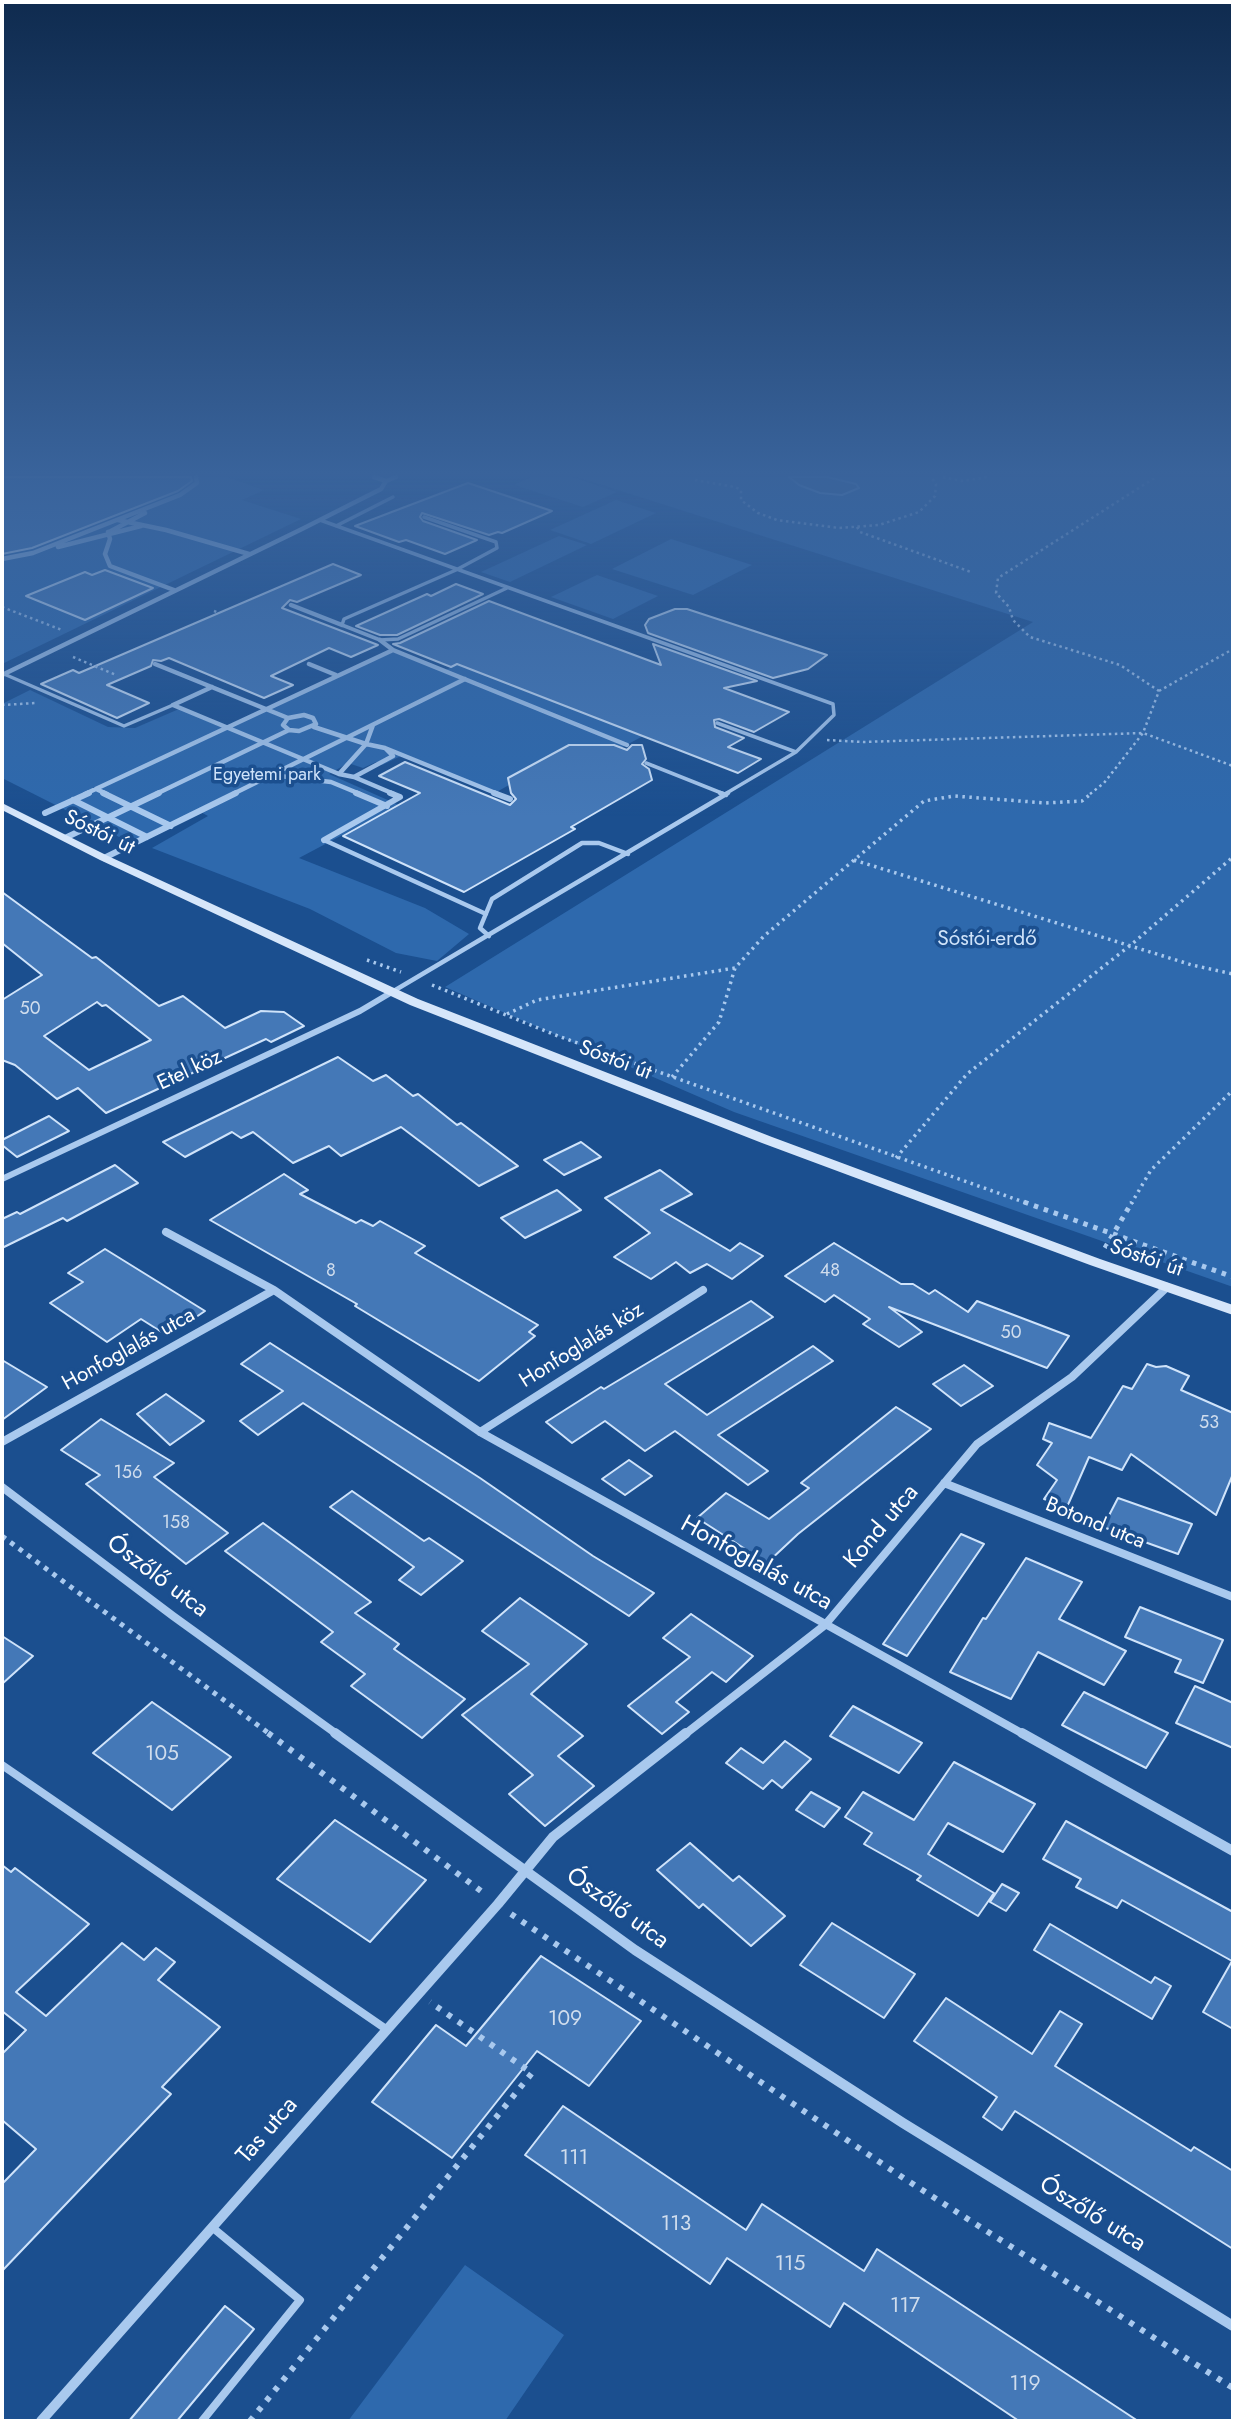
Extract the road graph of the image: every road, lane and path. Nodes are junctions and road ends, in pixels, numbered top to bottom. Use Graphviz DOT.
graph roads {
  1 [pos="174,590"];
  2 [pos="410,590"];
  3 [pos="503,590"];
  4 [pos="513,590"];
  5 [pos="996,590"];
  6 [pos="291,605"];
  7 [pos="2,607"];
  8 [pos="214,611"];
  9 [pos="219,613"];
  10 [pos="342,625"];
  11 [pos="69,632"];
  12 [pos="380,640"];
  13 [pos="1233,649"];
  14 [pos="393,650"];
  15 [pos="73,657"];
  16 [pos="155,664"];
  17 [pos="309,664"];
  18 [pos="3,674"];
  19 [pos="116,675"];
  20 [pos="336,675"];
  21 [pos="464,679"];
  22 [pos="212,687"];
  23 [pos="1159,691"];
  24 [pos="173,705"];
  25 [pos="265,709"];
  26 [pos="288,718"];
  27 [pos="717,723"];
  28 [pos="373,725"];
  29 [pos="225,727"];
  30 [pos="314,727"];
  31 [pos="289,730"];
  32 [pos="1143,733"];
  33 [pos="345,739"];
  34 [pos="809,740"];
  35 [pos="260,743"];
  36 [pos="366,744"];
  37 [pos="627,745"];
  38 [pos="385,748"];
  39 [pos="796,752"];
  40 [pos="301,760"];
  41 [pos="646,764"];
  42 [pos="1233,766"];
  43 [pos="271,775"];
  44 [pos="343,775"];
  45 [pos="354,777"];
  46 [pos="332,783"];
  47 [pos="96,789"];
  48 [pos="726,795"];
  49 [pos="510,799"];
  50 [pos="73,800"];
  51 [pos="2,806"];
  52 [pos="131,806"];
  53 [pos="387,806"];
  54 [pos="45,813"];
  55 [pos="107,817"];
  56 [pos="171,826"];
  57 [pos="65,838"];
  58 [pos="148,838"];
  59 [pos="324,841"];
  60 [pos="628,854"];
  61 [pos="1233,857"];
  62 [pos="104,858"];
  63 [pos="854,860"];
  64 [pos="486,914"];
  65 [pos="489,936"];
  66 [pos="1132,944"];
  67 [pos="366,959"];
  68 [pos="735,968"];
  69 [pos="1233,974"];
  70 [pos="417,978"];
  71 [pos="392,992"];
  72 [pos="506,1014"];
  73 [pos="672,1077"];
  74 [pos="1233,1090"];
  75 [pos="896,1158"];
  76 [pos="2,1178"];
  77 [pos="166,1232"];
  78 [pos="1113,1236"];
  79 [pos="1095,1262"];
  80 [pos="1233,1277"];
  81 [pos="1167,1287"];
  82 [pos="274,1290"];
  83 [pos="703,1290"];
  84 [pos="1233,1310"];
  85 [pos="480,1432"];
  86 [pos="2,1441"];
  87 [pos="944,1483"];
  88 [pos="2,1487"];
  89 [pos="2,1536"];
  90 [pos="1233,1597"];
  91 [pos="825,1625"];
  92 [pos="2,1765"];
  93 [pos="1233,1851"];
  94 [pos="527,1870"];
  95 [pos="498,1904"];
  96 [pos="418,1993"];
  97 [pos="386,2029"];
  98 [pos="212,2227"];
  99 [pos="1233,2326"];
  100 [pos="1233,2388"];
  101 [pos="41,2421"];
  102 [pos="202,2421"];
  103 [pos="250,2421"];
  1 -- 18 [label="street"];
  2 -- 10 [label="lane"];
  3 -- 12 [label="lane"];
  4 -- 34 [label="lane"];
  5 -- 23 [label="path"];
  6 -- 10 [label="street"];
  7 -- 11 [label="path"];
  8 -- 9 [label="path"];
  10 -- 12 [label="lane"];
  12 -- 14 [label="street"];
  13 -- 23 [label="path"];
  14 -- 20 [label="street"];
  14 -- 21 [label="street"];
  15 -- 19 [label="path"];
  16 -- 22 [label="street"];
  17 -- 20 [label="street"];
  18 -- 24 [label="lane"];
  20 -- 25 [label="street"];
  21 -- 28 [label="street"];
  21 -- 37 [label="street"];
  22 -- 24 [label="street"];
  22 -- 25 [label="street"];
  23 -- 32 [label="path"];
  24 -- 29 [label="street"];
  25 -- 26 [label="street"];
  25 -- 29 [label="street"];
  26 -- 30 [label="street"];
  26 -- 31 [label="street"];
  27 -- 39 [label="lane"];
  28 -- 33 [label="street"];
  28 -- 36 [label="street"];
  29 -- 35 [label="street"];
  29 -- 47 [label="street"];
  30 -- 31 [label="street"];
  30 -- 33 [label="street"];
  31 -- 35 [label="street"];
  32 -- 34 [label="path"];
  32 -- 42 [label="path"];
  32 -- 63 [label="path"];
  33 -- 36 [label="street"];
  33 -- 40 [label="street"];
  34 -- 39 [label="lane"];
  35 -- 40 [label="street"];
  35 -- 52 [label="street"];
  36 -- 38 [label="street"];
  36 -- 44 [label="street"];
  38 -- 45 [label="street"];
  38 -- 49 [label="street"];
  39 -- 48 [label="lane"];
  40 -- 43 [label="street"];
  40 -- 44 [label="street"];
  41 -- 48 [label="lane"];
  43 -- 46 [label="street"];
  43 -- 56 [label="street"];
  44 -- 45 [label="street"];
  44 -- 46 [label="street"];
  45 -- 53 [label="street"];
  46 -- 53 [label="street"];
  47 -- 50 [label="street"];
  47 -- 52 [label="street"];
  48 -- 60 [label="lane"];
  50 -- 54 [label="street"];
  50 -- 55 [label="street"];
  51 -- 57 [label="main road, Sóstói út"];
  52 -- 55 [label="street"];
  52 -- 56 [label="street"];
  53 -- 59 [label="street"];
  55 -- 57 [label="street"];
  55 -- 58 [label="street"];
  56 -- 58 [label="street"];
  57 -- 62 [label="main road, Sóstói út"];
  58 -- 62 [label="street"];
  59 -- 64 [label="lane"];
  60 -- 64 [label="lane"];
  60 -- 65 [label="lane"];
  61 -- 66 [label="path"];
  62 -- 71 [label="main road, Sóstói út"];
  63 -- 66 [label="path"];
  63 -- 68 [label="path"];
  64 -- 65 [label="lane"];
  65 -- 70 [label="lane"];
  66 -- 69 [label="path"];
  66 -- 75 [label="path"];
  67 -- 70 [label="path"];
  68 -- 72 [label="path"];
  68 -- 73 [label="path"];
  70 -- 71 [label="lane"];
  70 -- 72 [label="path"];
  71 -- 76 [label="street, Etel köz"];
  71 -- 79 [label="main road, Sóstói út"];
  72 -- 73 [label="path"];
  73 -- 75 [label="path"];
  74 -- 78 [label="path"];
  75 -- 78 [label="path"];
  77 -- 82 [label="street, Honfoglalás utca"];
  78 -- 79 [label="path"];
  78 -- 80 [label="path"];
  79 -- 81 [label="main road, Sóstói út"];
  81 -- 84 [label="main road, Sóstói út"];
  81 -- 87 [label="street, Kond utca"];
  82 -- 85 [label="street, Honfoglalás utca"];
  82 -- 86 [label="street, Honfoglalás utca"];
  83 -- 85 [label="street, Honfoglalás köz"];
  85 -- 91 [label="street, Honfoglalás utca"];
  87 -- 90 [label="street, Botond utca"];
  87 -- 91 [label="street, Kond utca"];
  88 -- 94 [label="street, Ószőlő utca"];
  89 -- 95 [label="path"];
  91 -- 93 [label="street, Honfoglalás utca"];
  91 -- 94 [label="street, Kond utca"];
  92 -- 97 [label="lane"];
  94 -- 95 [label="street, Tas utca"];
  94 -- 99 [label="street, Ószőlő utca"];
  95 -- 96 [label="street, Tas utca"];
  95 -- 100 [label="path"];
  96 -- 97 [label="street, Tas utca"];
  96 -- 103 [label="path"];
  97 -- 98 [label="street, Tas utca"];
  98 -- 101 [label="street, Tas utca"];
  98 -- 102 [label="lane"];
}
